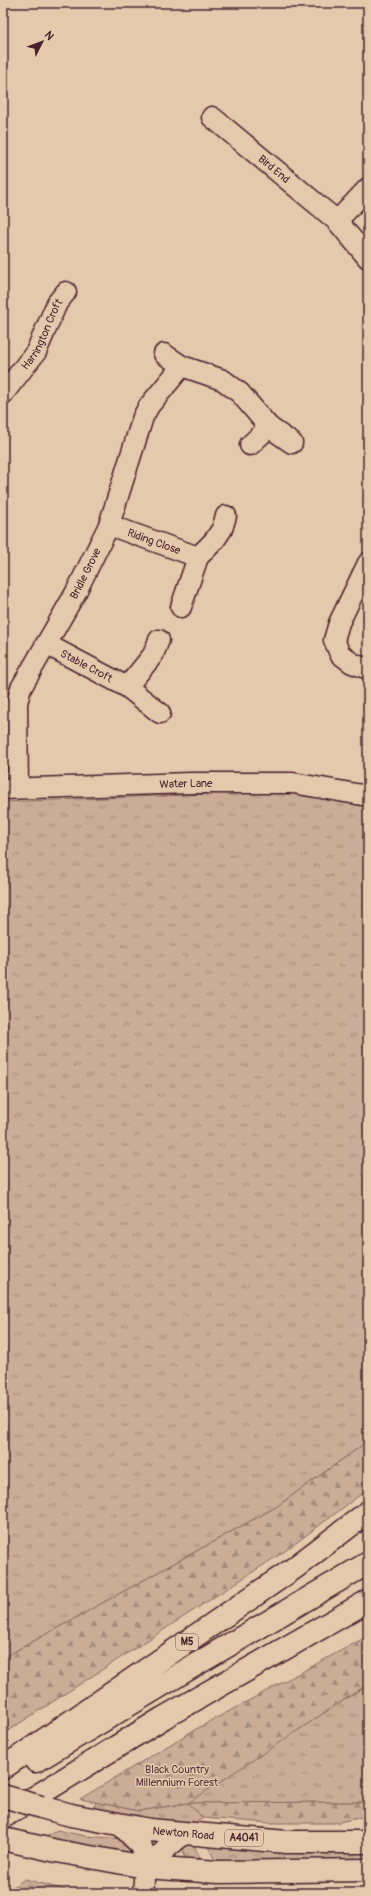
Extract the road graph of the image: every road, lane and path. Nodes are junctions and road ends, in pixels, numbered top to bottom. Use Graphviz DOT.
graph roads {
  1 [pos="212,117"];
  2 [pos="368,188"];
  3 [pos="337,221"];
  4 [pos="368,258"];
  5 [pos="66,292"];
  6 [pos="164,354"];
  7 [pos="182,366"];
  8 [pos="3,394"];
  9 [pos="269,427"];
  10 [pos="292,443"];
  11 [pos="250,445"];
  12 [pos="226,516"];
  13 [pos="109,525"];
  14 [pos="198,557"];
  15 [pos="368,563"];
  16 [pos="181,608"];
  17 [pos="159,640"];
  18 [pos="46,644"];
  19 [pos="368,669"];
  20 [pos="127,687"];
  21 [pos="160,713"];
  22 [pos="10,789"];
  23 [pos="368,796"];
  24 [pos="368,1512"];
  25 [pos="368,1563"];
  26 [pos="368,1601"];
  27 [pos="3,1768"];
  28 [pos="3,1782"];
  29 [pos="3,1796"];
  30 [pos="3,1817"];
  31 [pos="120,1825"];
  32 [pos="185,1833"];
  33 [pos="8,1840"];
  34 [pos="368,1842"];
  35 [pos="145,1867"];
  36 [pos="368,1870"];
  37 [pos="143,1893"];
  1 -- 3 [label="street, Bird End"];
  2 -- 3 [label="street"];
  3 -- 4 [label="street, Bird End"];
  5 -- 8 [label="street, Harrington Croft"];
  6 -- 7 [label="street"];
  7 -- 9 [label="street"];
  7 -- 13 [label="street, Bridle Grove"];
  9 -- 10 [label="street"];
  9 -- 11 [label="street"];
  12 -- 14 [label="street"];
  13 -- 14 [label="street, Riding Close"];
  13 -- 18 [label="street, Bridle Grove"];
  14 -- 16 [label="street"];
  15 -- 19 [label="street"];
  17 -- 20 [label="street"];
  18 -- 20 [label="street, Stable Croft"];
  18 -- 22 [label="street, Bridle Grove"];
  20 -- 21 [label="street, Stable Croft"];
  22 -- 23 [label="street, Water Lane"];
  24 -- 27 [label="highway, M5"];
  25 -- 28 [label="highway, M5"];
  26 -- 30 [label="highway"];
  29 -- 31 [label="highway, Newton Road / A4041, bridge"];
  31 -- 32 [label="highway, Newton Road / A4041"];
  31 -- 35 [label="street"];
  32 -- 34 [label="highway, Newton Road / A4041"];
  32 -- 35 [label="street"];
  33 -- 35 [label="highway"];
  35 -- 36 [label="highway"];
  35 -- 37 [label="street"];
}
